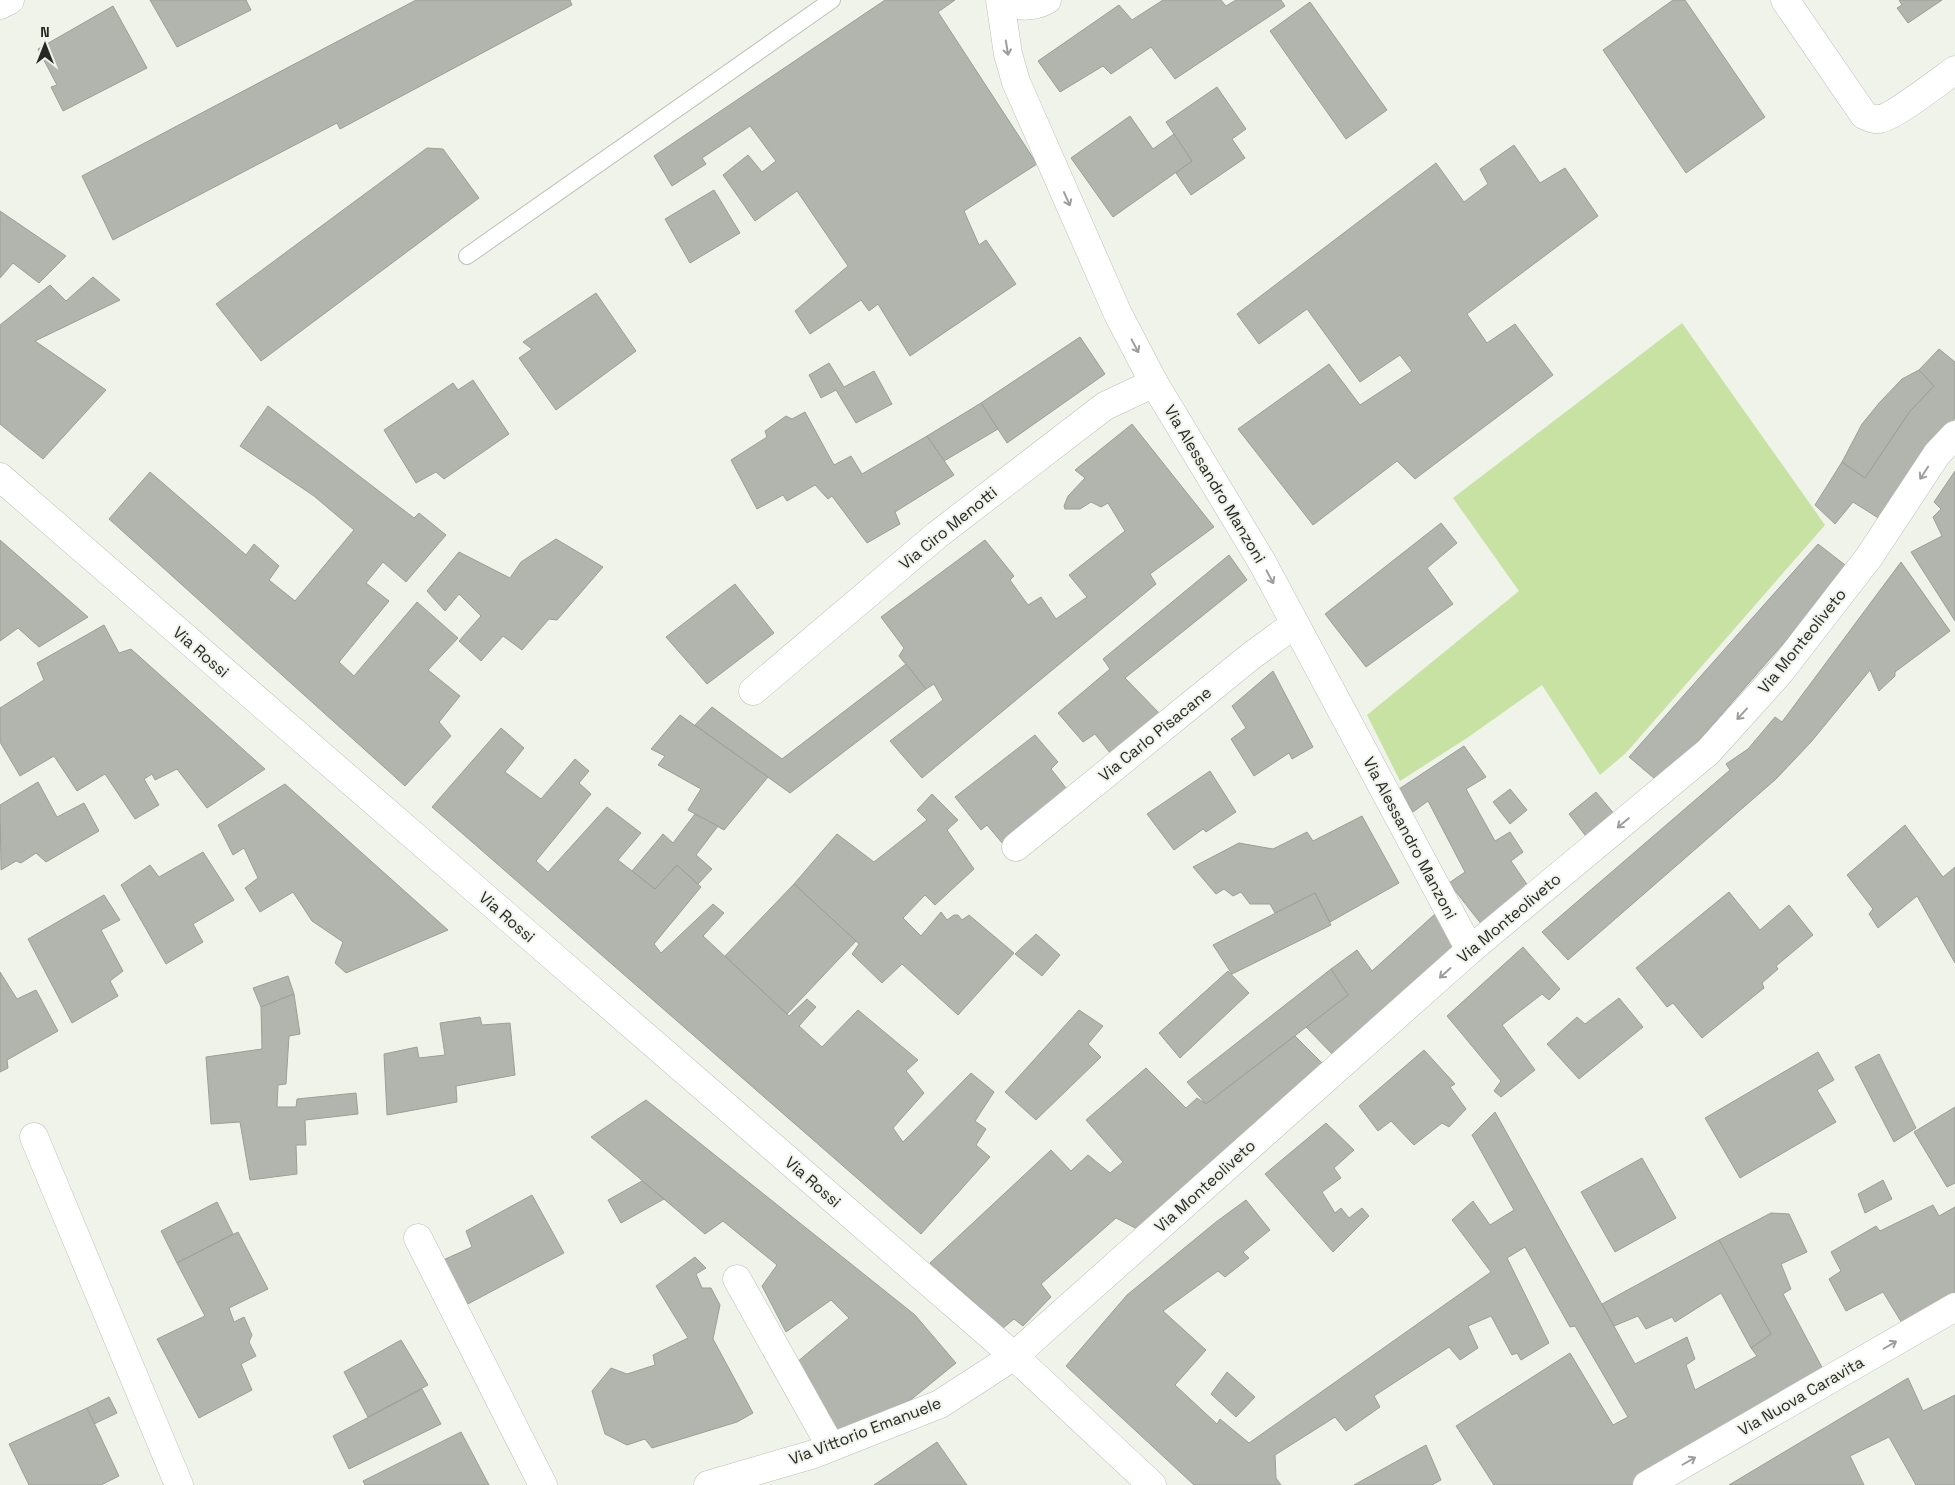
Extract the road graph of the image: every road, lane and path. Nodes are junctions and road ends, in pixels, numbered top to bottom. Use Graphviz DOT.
graph roads {
  1 [pos="10,0"];
  2 [pos="832,0"];
  3 [pos="1000,0"];
  4 [pos="1006,0"];
  5 [pos="1047,0"];
  6 [pos="1785,0"];
  7 [pos="0,5"];
  8 [pos="1955,70"];
  9 [pos="467,256"];
  10 [pos="1154,383"];
  11 [pos="1955,436"];
  12 [pos="0,477"];
  13 [pos="1295,624"];
  14 [pos="753,691"];
  15 [pos="1016,847"];
  16 [pos="1470,950"];
  17 [pos="34,1138"];
  18 [pos="418,1238"];
  19 [pos="737,1279"];
  20 [pos="1955,1307"];
  21 [pos="1014,1356"];
  22 [pos="831,1447"];
  23 [pos="179,1485"];
  24 [pos="543,1485"];
  25 [pos="708,1485"];
  26 [pos="1152,1485"];
  27 [pos="1647,1485"];
  1 -- 7 [label="street"];
  2 -- 9 [label="lane"];
  3 -- 10 [label="street, Via Alessandro Manzoni, one-way"];
  4 -- 5 [label="street"];
  6 -- 8 [label="street"];
  10 -- 13 [label="street, Via Alessandro Manzoni, one-way"];
  10 -- 14 [label="street, Via Ciro Menotti"];
  11 -- 16 [label="street, Via Monteoliveto, one-way"];
  12 -- 21 [label="street, Via Rossi"];
  13 -- 15 [label="street, Via Carlo Pisacane"];
  13 -- 16 [label="street, Via Alessandro Manzoni"];
  16 -- 21 [label="street, Via Monteoliveto, one-way"];
  17 -- 23 [label="street"];
  18 -- 24 [label="street"];
  19 -- 22 [label="street"];
  27 -- 20 [label="street, Via Nuova Caravita, one-way"];
  21 -- 22 [label="street, Via Vittorio Emanuele"];
  21 -- 26 [label="street, Via Rossi"];
  22 -- 25 [label="street, Via Vittorio Emanuele"];
}
